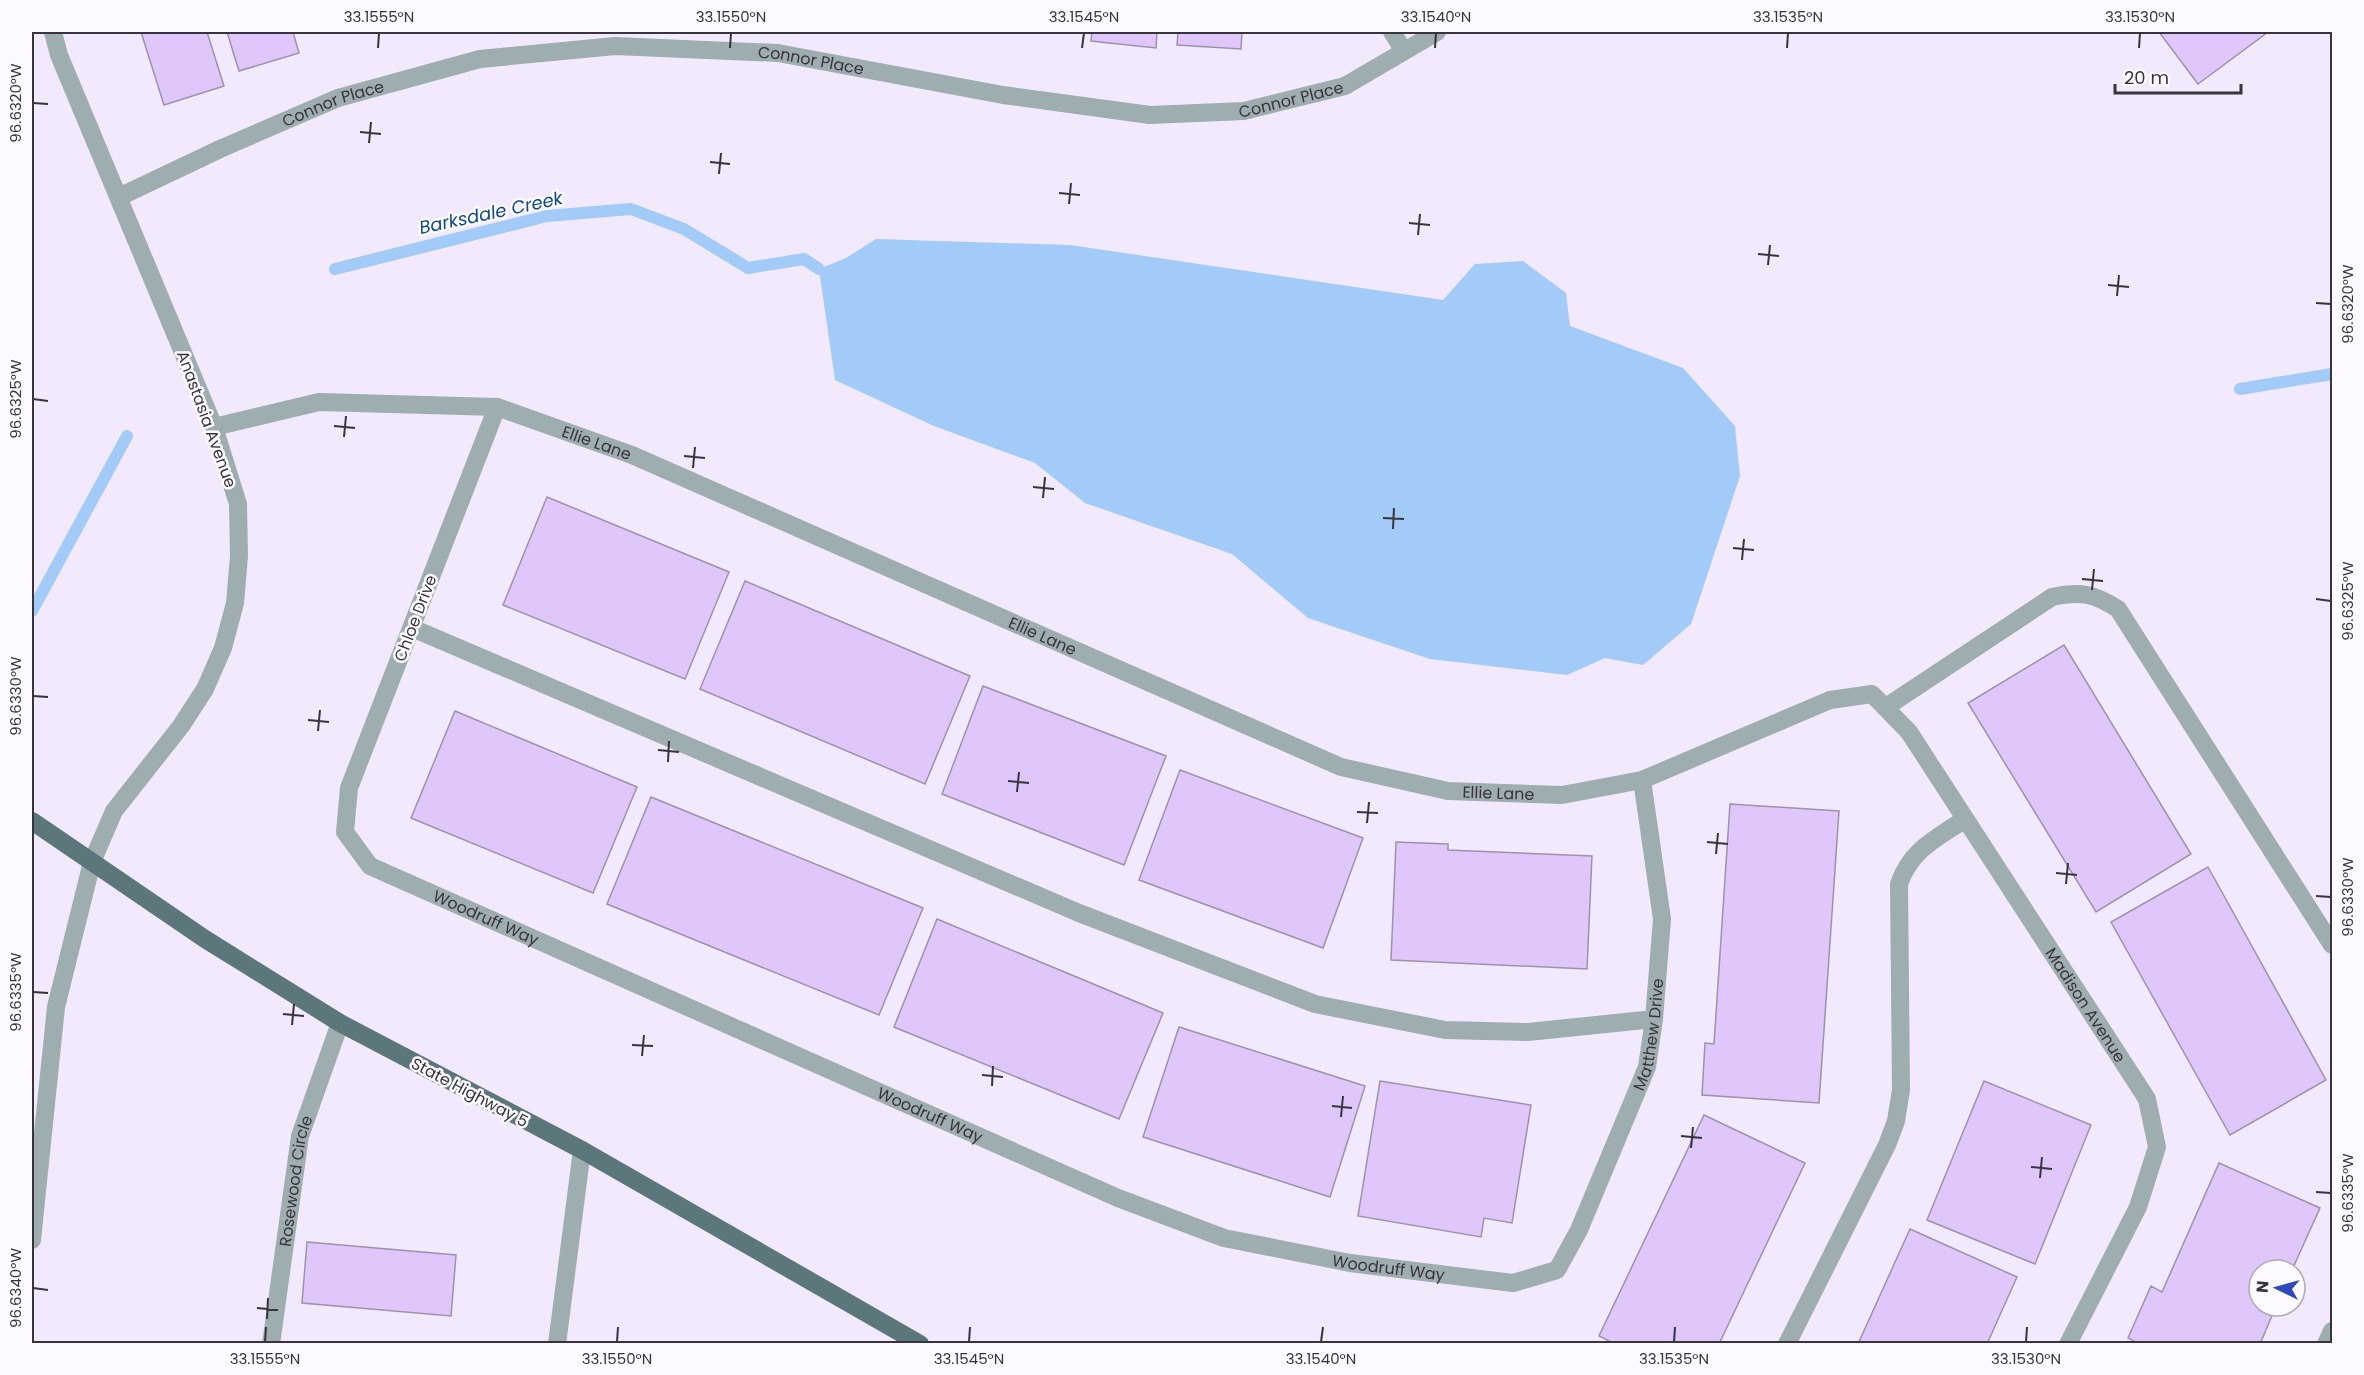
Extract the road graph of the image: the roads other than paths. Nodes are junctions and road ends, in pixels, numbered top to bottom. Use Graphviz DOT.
graph roads {
  1 [pos="53,32"];
  2 [pos="1392,32"];
  3 [pos="1437,32"];
  4 [pos="1404,51"];
  5 [pos="119,197"];
  6 [pos="497,407"];
  7 [pos="214,427"];
  8 [pos="412,628"];
  9 [pos="1872,694"];
  10 [pos="1886,707"];
  11 [pos="1642,780"];
  12 [pos="1965,819"];
  13 [pos="32,821"];
  14 [pos="345,832"];
  15 [pos="92,862"];
  16 [pos="2332,945"];
  17 [pos="1654,1019"];
  18 [pos="340,1023"];
  19 [pos="582,1150"];
  20 [pos="32,1240"];
  21 [pos="1557,1270"];
  22 [pos="2332,1331"];
  23 [pos="271,1344"];
  24 [pos="557,1344"];
  25 [pos="920,1344"];
  26 [pos="1787,1344"];
  27 [pos="2068,1344"];
  28 [pos="2326,1344"];
  1 -- 5 [label="street, Anastasia Avenue"];
  2 -- 4 [label="street"];
  3 -- 4 [label="street, Connor Place"];
  4 -- 5 [label="street, Connor Place"];
  5 -- 7 [label="street, Anastasia Avenue"];
  6 -- 7 [label="street, Ellie Lane"];
  6 -- 8 [label="street, Chloe Drive"];
  6 -- 11 [label="street, Ellie Lane"];
  7 -- 15 [label="street, Anastasia Avenue"];
  8 -- 14 [label="street, Chloe Drive"];
  8 -- 17 [label="street"];
  9 -- 10 [label="street, Madison Avenue"];
  9 -- 11 [label="street, Ellie Lane"];
  10 -- 12 [label="street, Madison Avenue"];
  10 -- 16 [label="street"];
  11 -- 17 [label="street, Matthew Drive"];
  12 -- 26 [label="street"];
  12 -- 27 [label="street, Madison Avenue"];
  13 -- 15 [label="main road, State Highway 5"];
  14 -- 21 [label="street, Woodruff Way"];
  15 -- 18 [label="main road, State Highway 5"];
  15 -- 20 [label="street"];
  17 -- 21 [label="street, Matthew Drive"];
  18 -- 19 [label="main road, State Highway 5"];
  18 -- 23 [label="street, Rosewood Circle"];
  19 -- 24 [label="street"];
  19 -- 25 [label="main road, State Highway 5"];
  22 -- 28 [label="street"];
}
